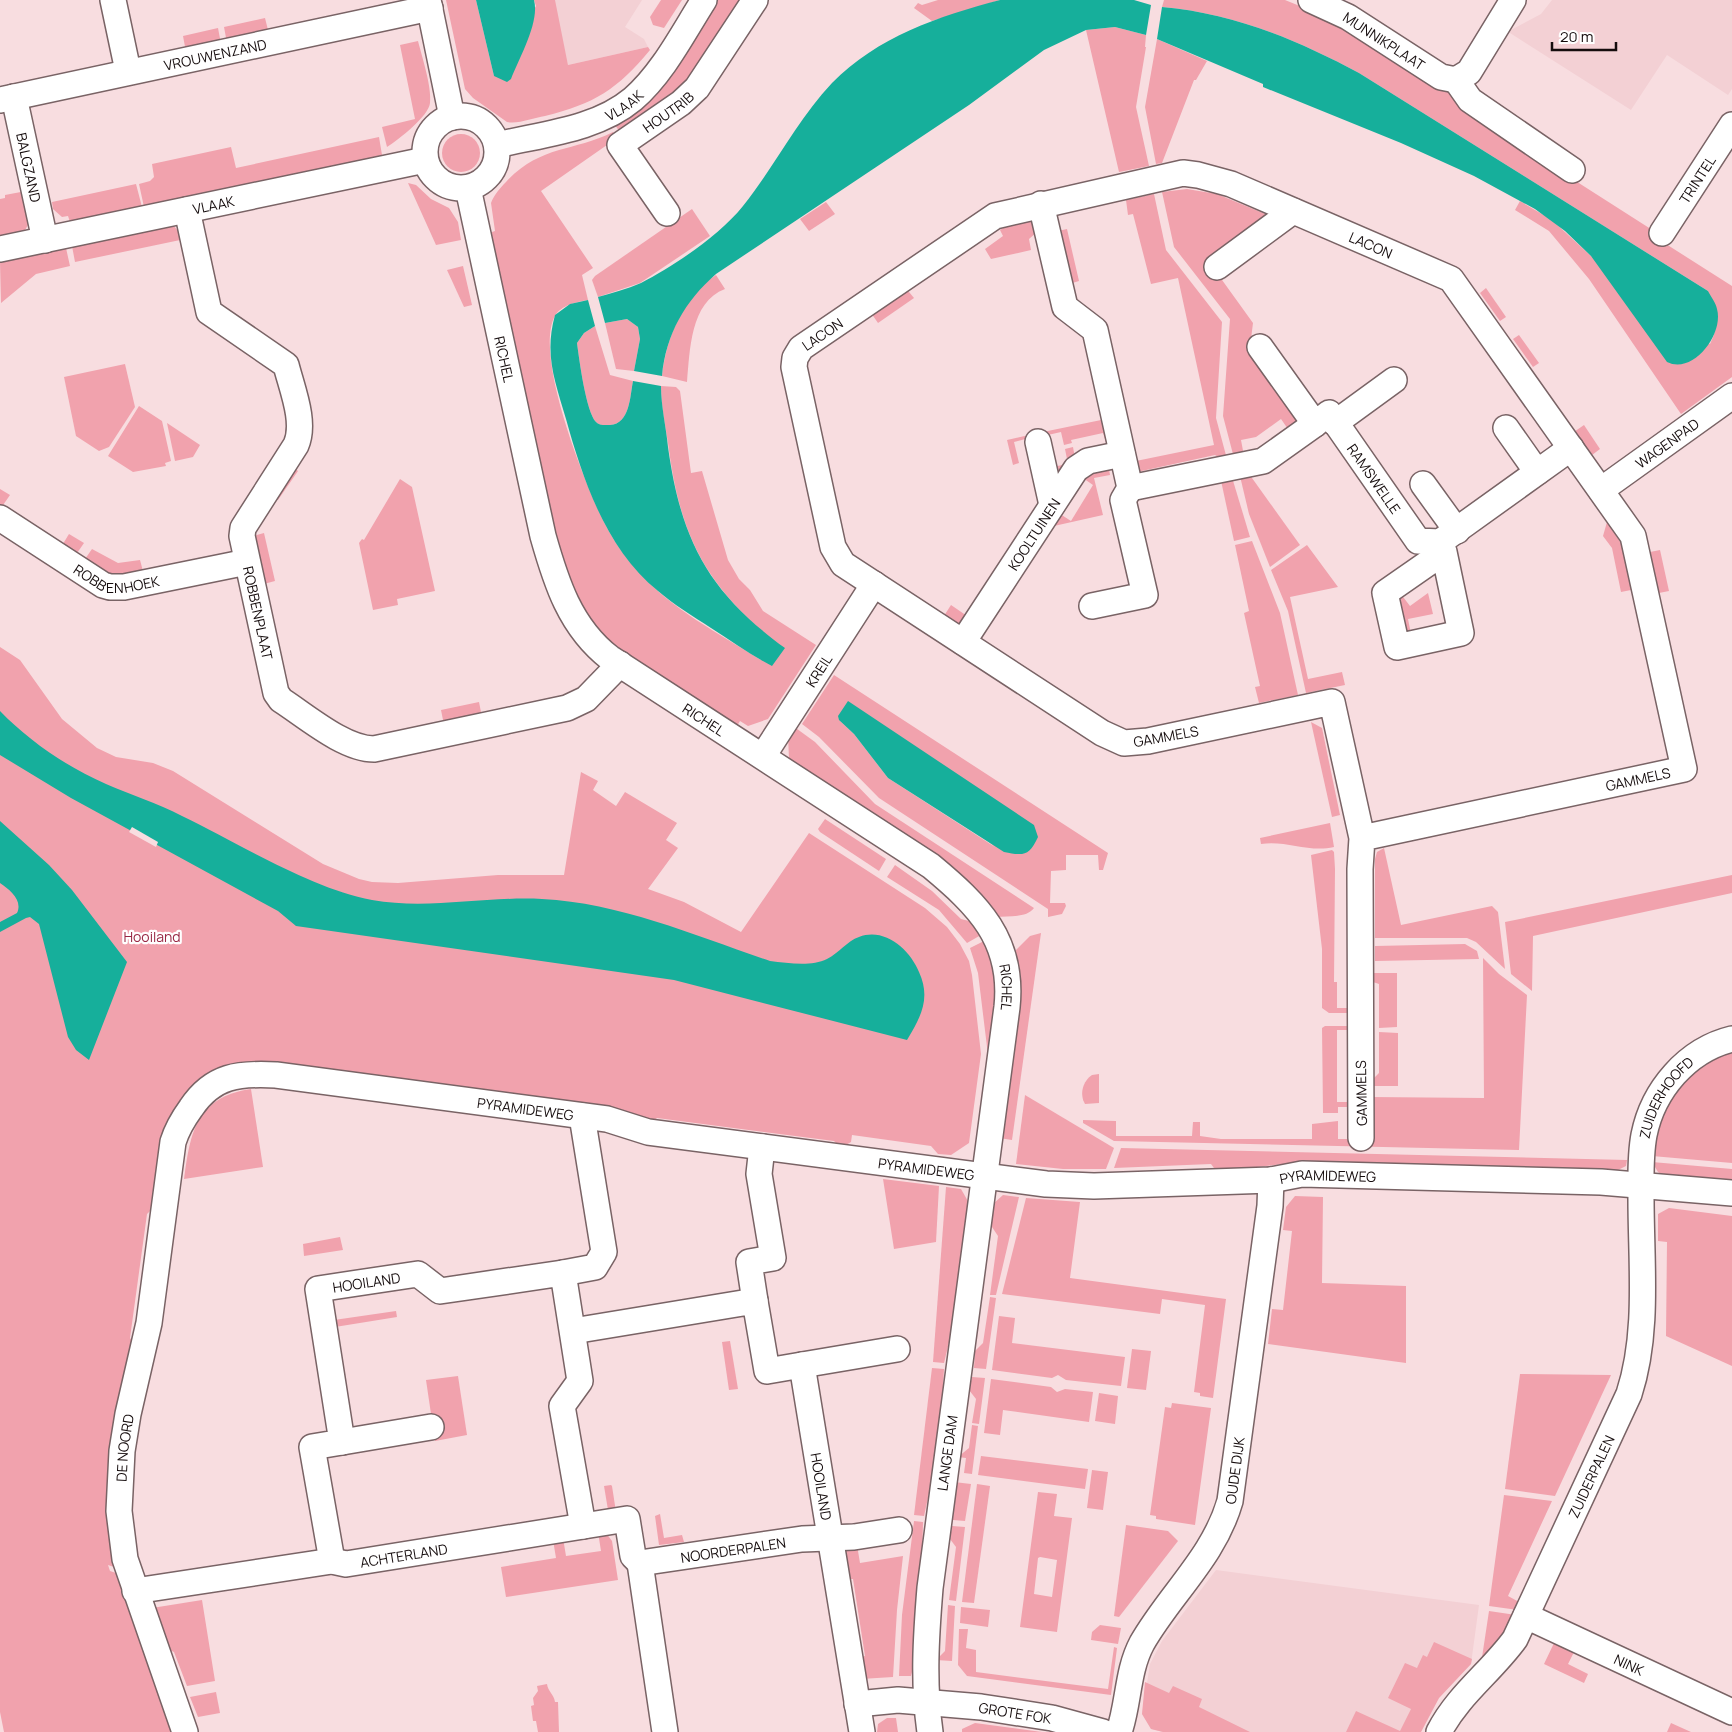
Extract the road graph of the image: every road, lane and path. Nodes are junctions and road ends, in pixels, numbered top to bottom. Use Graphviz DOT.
graph roads {
  1 [pos="113,0"];
  2 [pos="704,0"];
  3 [pos="754,0"];
  4 [pos="1311,0"];
  5 [pos="1513,0"];
  6 [pos="429,4"];
  7 [pos="128,71"];
  8 [pos="1456,80"];
  9 [pos="7,98"];
  10 [pos="452,117"];
  11 [pos="1732,126"];
  12 [pos="496,145"];
  13 [pos="425,160"];
  14 [pos="1572,170"];
  15 [pos="468,188"];
  16 [pos="1041,204"];
  17 [pos="187,210"];
  18 [pos="1293,211"];
  19 [pos="667,214"];
  20 [pos="1662,233"];
  21 [pos="45,240"];
  22 [pos="0,249"];
  23 [pos="1217,267"];
  24 [pos="1260,347"];
  25 [pos="1394,380"];
  26 [pos="1732,396"];
  27 [pos="1325,423"];
  28 [pos="1506,428"];
  29 [pos="1038,442"];
  30 [pos="1571,448"];
  31 [pos="1122,454"];
  32 [pos="1537,472"];
  33 [pos="1423,484"];
  34 [pos="1130,488"];
  35 [pos="1601,490"];
  36 [pos="1052,505"];
  37 [pos="0,518"];
  38 [pos="1447,542"];
  39 [pos="247,562"];
  40 [pos="874,584"];
  41 [pos="1092,606"];
  42 [pos="964,642"];
  43 [pos="620,664"];
  44 [pos="762,756"];
  45 [pos="1362,838"];
  46 [pos="1732,1039"];
  47 [pos="582,1116"];
  48 [pos="1361,1138"];
  49 [pos="762,1147"];
  50 [pos="171,1158"];
  51 [pos="984,1176"];
  52 [pos="1271,1180"];
  53 [pos="1641,1185"];
  54 [pos="1732,1193"];
  55 [pos="563,1273"];
  56 [pos="755,1301"];
  57 [pos="573,1331"];
  58 [pos="897,1349"];
  59 [pos="802,1365"];
  60 [pos="431,1428"];
  61 [pos="342,1442"];
  62 [pos="583,1526"];
  63 [pos="899,1530"];
  64 [pos="830,1538"];
  65 [pos="332,1561"];
  66 [pos="640,1563"];
  67 [pos="135,1591"];
  68 [pos="1526,1616"];
  69 [pos="926,1702"];
  70 [pos="857,1704"];
  71 [pos="1732,1712"];
  72 [pos="186,1732"];
  73 [pos="665,1732"];
  74 [pos="862,1732"];
  75 [pos="930,1732"];
  76 [pos="1103,1732"];
  77 [pos="1120,1732"];
  78 [pos="1439,1732"];
  1 -- 7 [label="street"];
  2 -- 12 [label="street, VLAAK"];
  3 -- 19 [label="street, HOUTRIB"];
  4 -- 8 [label="street, MUNNIKPLAAT"];
  5 -- 8 [label="street"];
  6 -- 7 [label="street, VROUWENZAND"];
  6 -- 10 [label="street"];
  7 -- 9 [label="street, VROUWENZAND"];
  8 -- 14 [label="street"];
  9 -- 21 [label="street, BALGZAND"];
  10 -- 12 [label="street"];
  10 -- 13 [label="street"];
  11 -- 20 [label="street, TRINTEL"];
  12 -- 15 [label="street"];
  13 -- 15 [label="street"];
  13 -- 17 [label="street, VLAAK"];
  15 -- 43 [label="street, RICHEL"];
  16 -- 18 [label="street, LACON"];
  16 -- 31 [label="street"];
  16 -- 40 [label="street, LACON"];
  17 -- 21 [label="street, VLAAK"];
  17 -- 39 [label="street, ROBBENPLAAT"];
  18 -- 23 [label="street"];
  18 -- 30 [label="street, LACON"];
  21 -- 22 [label="street, VLAAK"];
  24 -- 27 [label="street, RAMSWELLE"];
  25 -- 27 [label="street"];
  26 -- 35 [label="street, WAGENPAD"];
  27 -- 34 [label="street"];
  27 -- 38 [label="street, RAMSWELLE"];
  28 -- 32 [label="street"];
  29 -- 36 [label="street"];
  30 -- 32 [label="street"];
  30 -- 35 [label="street, LACON"];
  31 -- 34 [label="street"];
  31 -- 36 [label="street, KOOLTUINEN"];
  32 -- 38 [label="street"];
  33 -- 38 [label="street"];
  34 -- 41 [label="street"];
  35 -- 45 [label="street, GAMMELS"];
  36 -- 42 [label="street, KOOLTUINEN"];
  37 -- 39 [label="street, ROBBENHOEK"];
  39 -- 43 [label="street, ROBBENPLAAT"];
  40 -- 42 [label="street, GAMMELS"];
  40 -- 44 [label="street, KREIL"];
  42 -- 45 [label="street, GAMMELS"];
  43 -- 44 [label="street, RICHEL"];
  44 -- 51 [label="street, RICHEL"];
  45 -- 48 [label="street, GAMMELS"];
  46 -- 53 [label="street, ZUIDERHOOFD"];
  47 -- 49 [label="street, PYRAMIDEWEG"];
  47 -- 50 [label="street, PYRAMIDEWEG"];
  47 -- 55 [label="street, HOOILAND"];
  49 -- 51 [label="street, PYRAMIDEWEG"];
  49 -- 56 [label="street"];
  50 -- 67 [label="street, DE NOORD"];
  51 -- 52 [label="street, PYRAMIDEWEG"];
  51 -- 69 [label="street, LANGE DAM"];
  52 -- 53 [label="street, PYRAMIDEWEG"];
  52 -- 77 [label="street, OUDE DIJK"];
  53 -- 54 [label="street, PYRAMIDEWEG"];
  53 -- 68 [label="street, ZUIDERPALEN"];
  55 -- 57 [label="street"];
  55 -- 61 [label="street, HOOILAND"];
  56 -- 57 [label="street"];
  56 -- 59 [label="street"];
  57 -- 62 [label="street"];
  58 -- 59 [label="street"];
  59 -- 64 [label="street, HOOILAND"];
  60 -- 61 [label="street"];
  61 -- 65 [label="street"];
  62 -- 65 [label="street, ACHTERLAND"];
  62 -- 66 [label="street, ACHTERLAND"];
  63 -- 64 [label="street, HOOILAND"];
  64 -- 66 [label="street, NOORDERPALEN"];
  64 -- 70 [label="street"];
  65 -- 67 [label="street, ACHTERLAND"];
  66 -- 73 [label="street"];
  67 -- 72 [label="street, DE NOORD"];
  68 -- 71 [label="street, NINK"];
  68 -- 78 [label="street, ZUIDERPALEN"];
  69 -- 70 [label="street"];
  69 -- 75 [label="street, LANGE DAM"];
  69 -- 76 [label="street, GROTE FOK"];
  70 -- 74 [label="street"];
}
